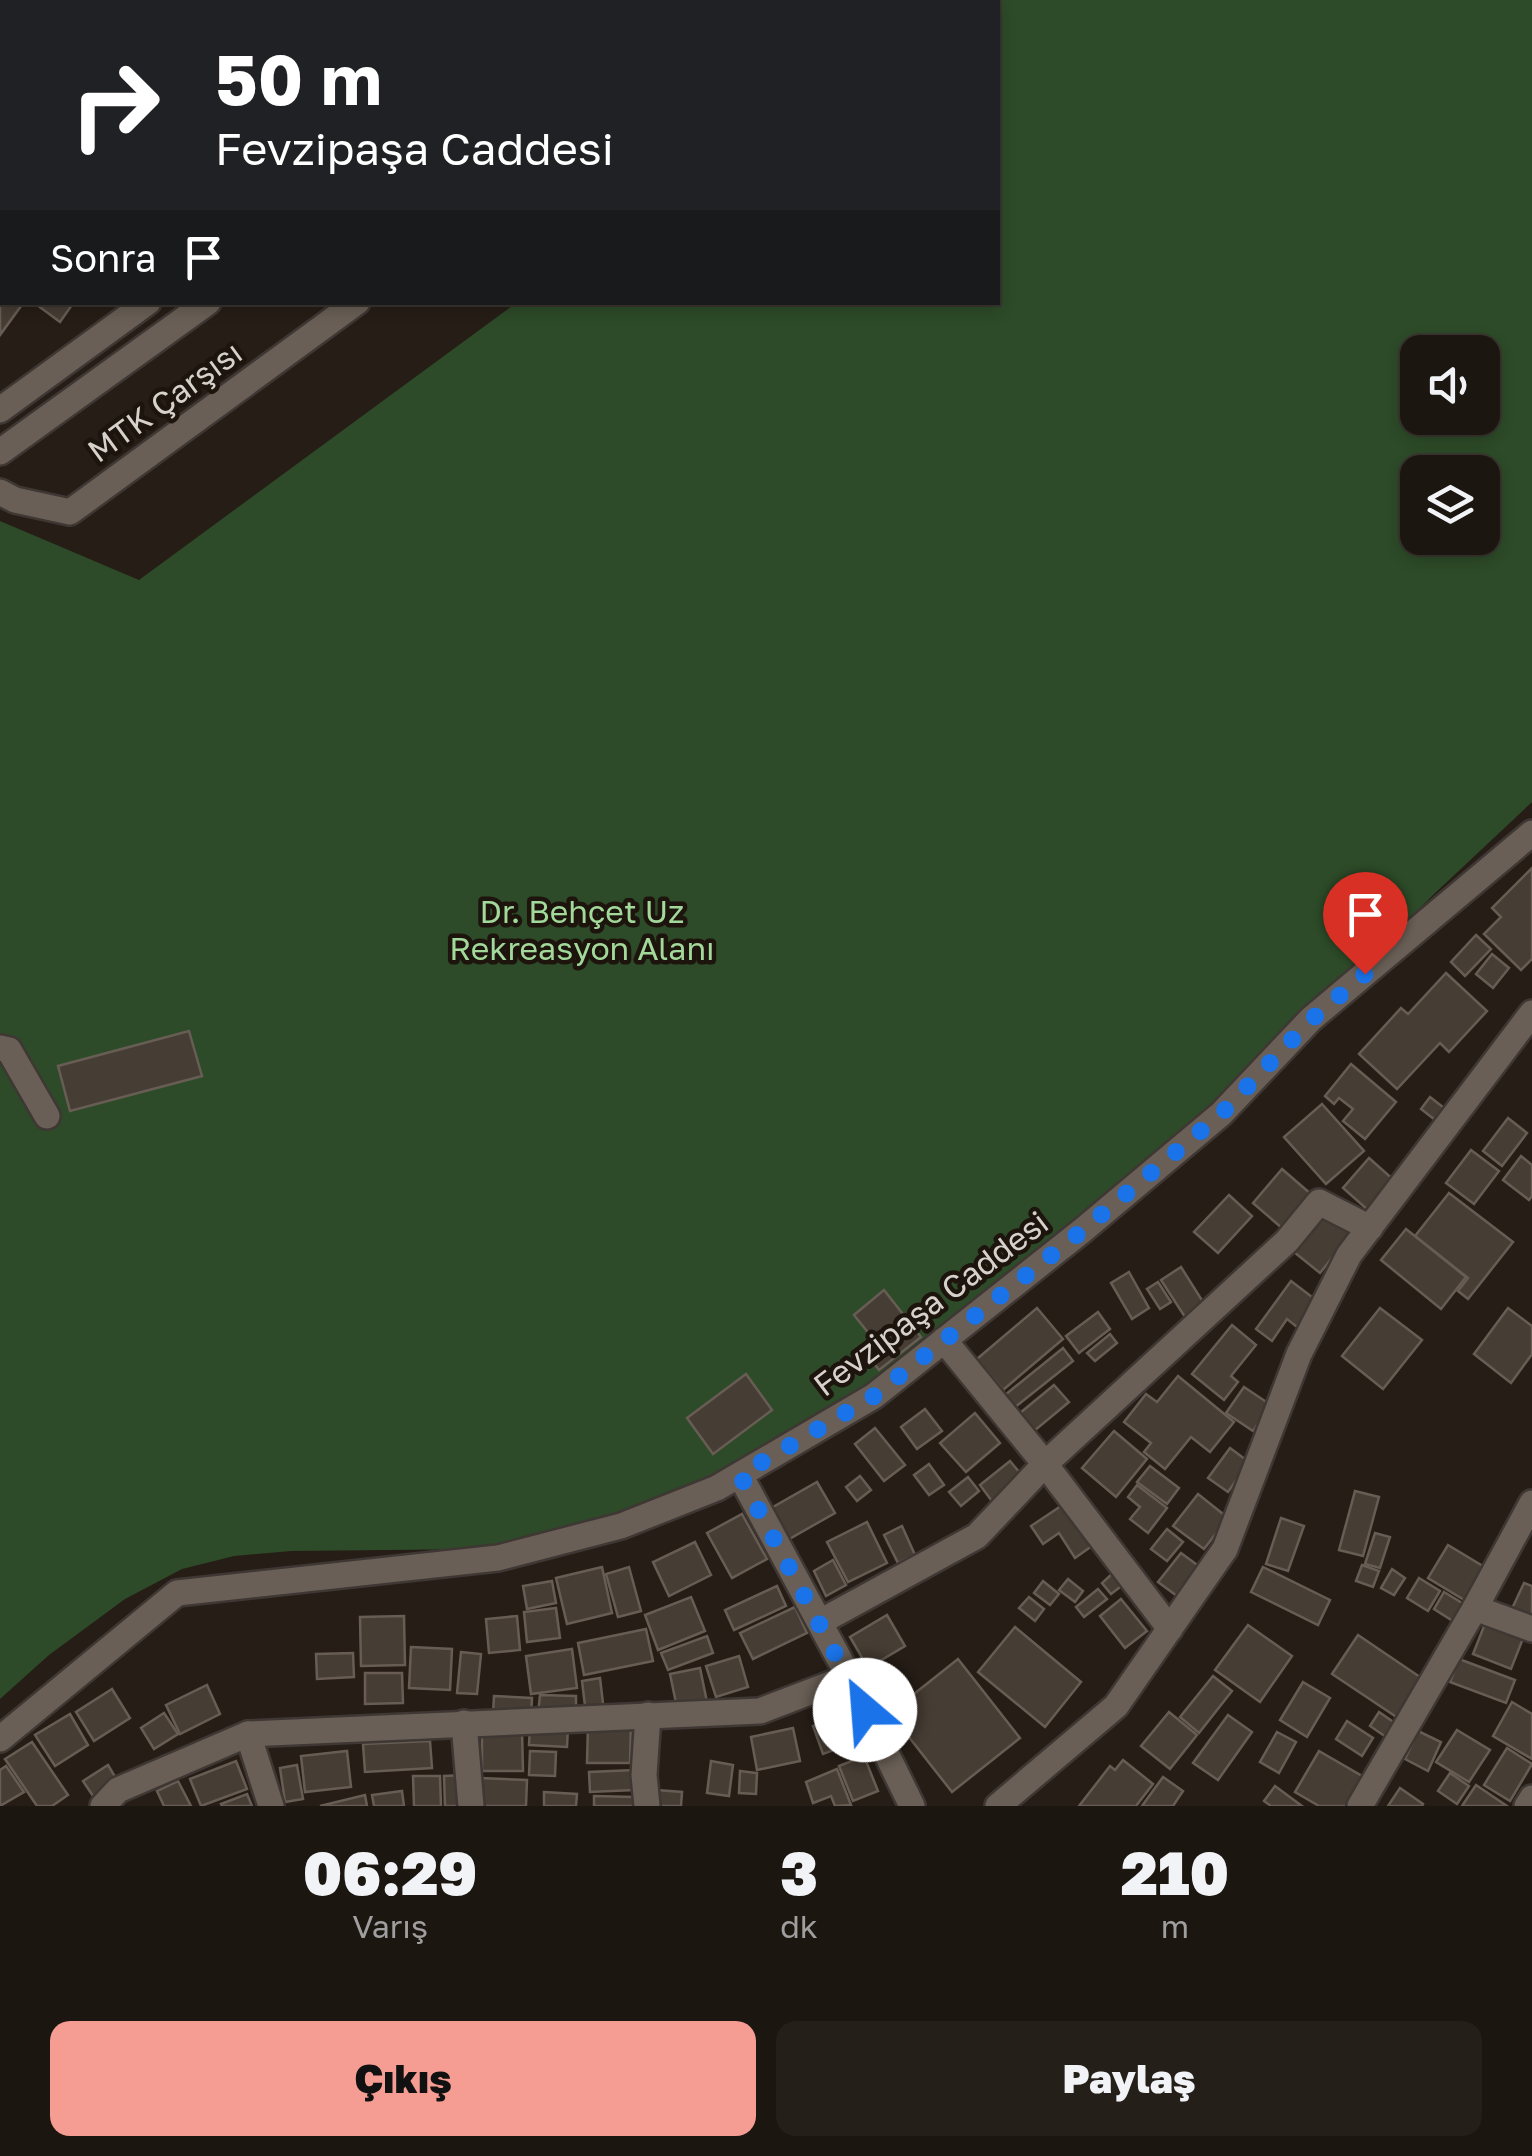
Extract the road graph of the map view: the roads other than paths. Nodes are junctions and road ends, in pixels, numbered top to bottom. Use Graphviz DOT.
graph roads {
  1 [pos="144,305"];
  2 [pos="204,305"];
  3 [pos="353,305"];
  4 [pos="0,410"];
  5 [pos="0,452"];
  6 [pos="0,492"];
  7 [pos="1532,833"];
  8 [pos="1532,1013"];
  9 [pos="0,1048"];
  10 [pos="47,1116"];
  11 [pos="1370,1228"];
  12 [pos="944,1340"];
  13 [pos="1045,1464"];
  14 [pos="740,1475"];
  15 [pos="1532,1503"];
  16 [pos="1475,1608"];
  17 [pos="820,1622"];
  18 [pos="1170,1629"];
  19 [pos="1532,1629"];
  20 [pos="849,1677"];
  21 [pos="648,1715"];
  22 [pos="464,1723"];
  23 [pos="248,1734"];
  24 [pos="0,1738"];
  25 [pos="1532,1798"];
  26 [pos="103,1806"];
  27 [pos="271,1806"];
  28 [pos="471,1806"];
  29 [pos="647,1806"];
  30 [pos="912,1806"];
  31 [pos="998,1806"];
  32 [pos="1360,1806"];
  33 [pos="1527,1806"];
  1 -- 4 [label="street"];
  2 -- 5 [label="street"];
  3 -- 6 [label="street, MTK Çarşısı"];
  7 -- 12 [label="street, Fevzipaşa Caddesi"];
  8 -- 11 [label="street"];
  9 -- 10 [label="street"];
  11 -- 13 [label="street"];
  11 -- 18 [label="street"];
  12 -- 13 [label="street"];
  12 -- 14 [label="street, Fevzipaşa Caddesi"];
  13 -- 17 [label="street"];
  13 -- 18 [label="street"];
  14 -- 17 [label="street"];
  14 -- 24 [label="street, Fevzipaşa Caddesi"];
  15 -- 16 [label="street"];
  16 -- 19 [label="street"];
  16 -- 32 [label="street"];
  17 -- 20 [label="street"];
  18 -- 31 [label="street"];
  20 -- 21 [label="street"];
  20 -- 30 [label="street"];
  21 -- 22 [label="street"];
  21 -- 29 [label="street"];
  22 -- 23 [label="street"];
  22 -- 28 [label="street"];
  23 -- 26 [label="street"];
  23 -- 27 [label="street"];
  25 -- 33 [label="street"];
}
